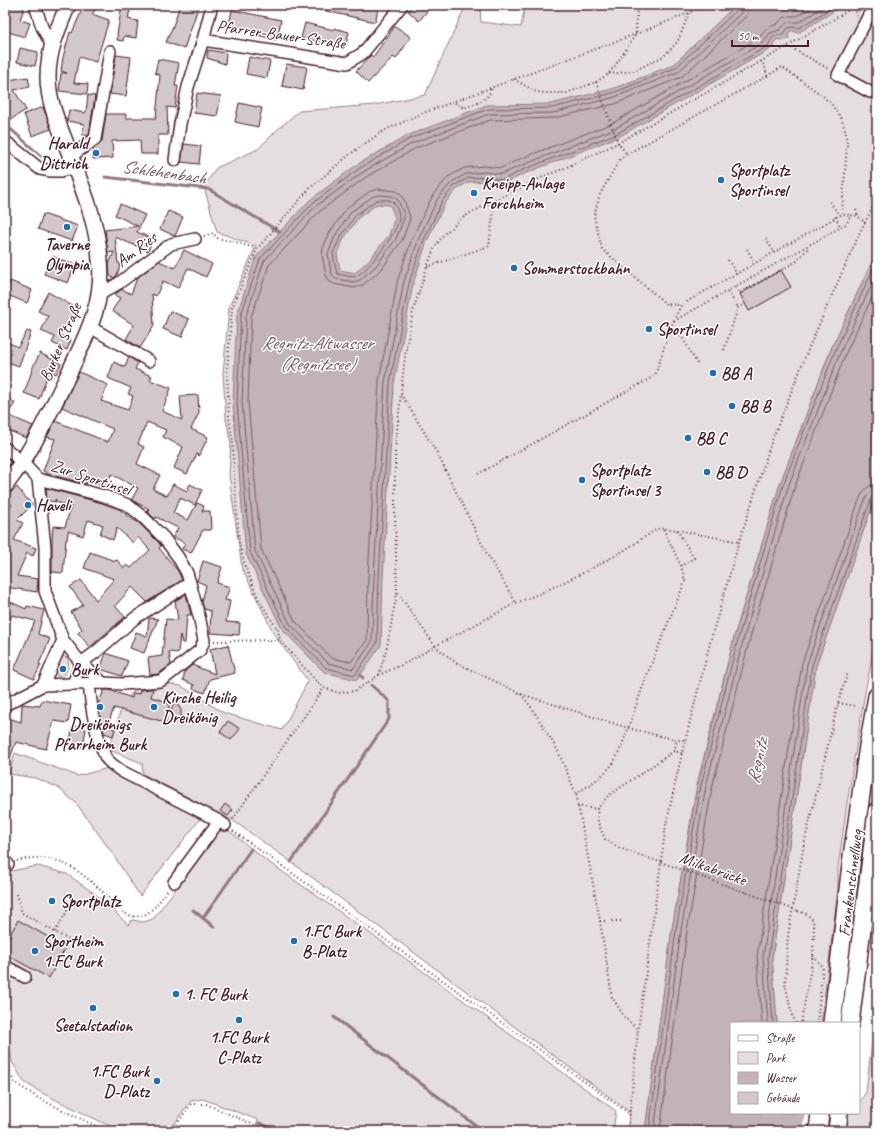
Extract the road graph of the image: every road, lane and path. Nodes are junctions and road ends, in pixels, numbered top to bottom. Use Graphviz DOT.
graph roads {
  1 [pos="35,5"];
  2 [pos="68,5"];
  3 [pos="212,5"];
  4 [pos="402,5"];
  5 [pos="637,5"];
  6 [pos="702,5"];
  7 [pos="860,5"];
  8 [pos="689,13"];
  9 [pos="877,13"];
  10 [pos="636,34"];
  11 [pos="203,40"];
  12 [pos="52,46"];
  13 [pos="788,46"];
  14 [pos="110,51"];
  15 [pos="761,62"];
  16 [pos="608,74"];
  17 [pos="838,75"];
  18 [pos="766,76"];
  19 [pos="514,79"];
  20 [pos="596,82"];
  21 [pos="492,88"];
  22 [pos="870,92"];
  23 [pos="454,103"];
  24 [pos="618,143"];
  25 [pos="6,145"];
  26 [pos="627,154"];
  27 [pos="174,160"];
  28 [pos="72,162"];
  29 [pos="491,193"];
  30 [pos="877,199"];
  31 [pos="495,200"];
  32 [pos="830,202"];
  33 [pos="856,210"];
  34 [pos="841,214"];
  35 [pos="851,216"];
  36 [pos="858,216"];
  37 [pos="835,217"];
  38 [pos="865,223"];
  39 [pos="841,227"];
  40 [pos="195,239"];
  41 [pos="766,239"];
  42 [pos="810,245"];
  43 [pos="257,249"];
  44 [pos="747,249"];
  45 [pos="774,252"];
  46 [pos="728,260"];
  47 [pos="755,263"];
  48 [pos="427,268"];
  49 [pos="737,274"];
  50 [pos="736,287"];
  51 [pos="728,292"];
  52 [pos="99,295"];
  53 [pos="745,304"];
  54 [pos="681,305"];
  55 [pos="738,308"];
  56 [pos="673,322"];
  57 [pos="90,327"];
  58 [pos="669,331"];
  59 [pos="724,350"];
  60 [pos="149,361"];
  61 [pos="698,365"];
  62 [pos="401,393"];
  63 [pos="5,448"];
  64 [pos="22,462"];
  65 [pos="478,474"];
  66 [pos="38,479"];
  67 [pos="5,486"];
  68 [pos="663,528"];
  69 [pos="677,530"];
  70 [pos="739,542"];
  71 [pos="681,566"];
  72 [pos="190,583"];
  73 [pos="397,592"];
  74 [pos="516,603"];
  75 [pos="63,640"];
  76 [pos="280,640"];
  77 [pos="204,641"];
  78 [pos="435,646"];
  79 [pos="81,663"];
  80 [pos="848,672"];
  81 [pos="379,675"];
  82 [pos="103,683"];
  83 [pos="73,684"];
  84 [pos="89,684"];
  85 [pos="43,685"];
  86 [pos="325,688"];
  87 [pos="521,694"];
  88 [pos="877,696"];
  89 [pos="838,703"];
  90 [pos="5,705"];
  91 [pos="856,706"];
  92 [pos="628,728"];
  93 [pos="677,740"];
  94 [pos="686,740"];
  95 [pos="674,751"];
  96 [pos="682,753"];
  97 [pos="576,794"];
  98 [pos="577,806"];
  99 [pos="597,809"];
  100 [pos="877,811"];
  101 [pos="222,823"];
  102 [pos="7,865"];
  103 [pos="174,882"];
  104 [pos="17,894"];
  105 [pos="72,904"];
  106 [pos="600,921"];
  107 [pos="623,921"];
  108 [pos="55,932"];
  109 [pos="74,943"];
  110 [pos="813,956"];
  111 [pos="5,966"];
  112 [pos="25,977"];
  113 [pos="796,1022"];
  114 [pos="801,1022"];
  115 [pos="817,1022"];
  116 [pos="832,1022"];
  117 [pos="850,1022"];
  118 [pos="638,1030"];
  119 [pos="5,1059"];
  120 [pos="630,1114"];
  121 [pos="820,1114"];
  122 [pos="839,1114"];
  123 [pos="106,1131"];
  124 [pos="172,1131"];
  125 [pos="268,1131"];
  126 [pos="628,1131"];
  127 [pos="818,1131"];
  128 [pos="837,1131"];
  1 -- 12 [label="street"];
  2 -- 12 [label="main road, Burker Straße"];
  3 -- 11 [label="street, Pfarrer-Bauer-Straße"];
  4 -- 11 [label="street, Pfarrer-Bauer-Straße"];
  5 -- 10 [label="path"];
  6 -- 8 [label="path"];
  7 -- 13 [label="path"];
  8 -- 10 [label="path"];
  8 -- 16 [label="path"];
  9 -- 17 [label="street"];
  10 -- 16 [label="path"];
  10 -- 19 [label="path"];
  11 -- 27 [label="street, Pfarrer-Bauer-Straße"];
  12 -- 28 [label="main road, Burker Straße"];
  13 -- 15 [label="path"];
  13 -- 17 [label="path"];
  14 -- 28 [label="street"];
  15 -- 18 [label="path"];
  15 -- 24 [label="path"];
  16 -- 20 [label="path"];
  17 -- 22 [label="street"];
  18 -- 26 [label="path"];
  18 -- 34 [label="path"];
  19 -- 20 [label="path"];
  19 -- 21 [label="path"];
  20 -- 24 [label="path"];
  21 -- 23 [label="path"];
  21 -- 23 [label="path"];
  23 -- 43 [label="path"];
  24 -- 26 [label="path"];
  24 -- 31 [label="path"];
  25 -- 28 [label="street"];
  26 -- 54 [label="path"];
  28 -- 52 [label="main road, Burker Straße"];
  29 -- 31 [label="path"];
  30 -- 38 [label="path"];
  31 -- 48 [label="path"];
  31 -- 48 [label="path"];
  32 -- 34 [label="path"];
  33 -- 36 [label="path"];
  34 -- 35 [label="path"];
  34 -- 37 [label="path"];
  35 -- 36 [label="path"];
  35 -- 39 [label="path"];
  36 -- 38 [label="path"];
  37 -- 39 [label="path"];
  37 -- 45 [label="path"];
  38 -- 70 [label="path"];
  39 -- 42 [label="path"];
  40 -- 43 [label="path"];
  40 -- 52 [label="street, Am Ries"];
  41 -- 45 [label="path"];
  42 -- 50 [label="path"];
  42 -- 50 [label="path"];
  43 -- 76 [label="path"];
  44 -- 47 [label="path"];
  45 -- 47 [label="path"];
  46 -- 49 [label="path"];
  47 -- 49 [label="path"];
  48 -- 62 [label="path"];
  49 -- 54 [label="path"];
  50 -- 51 [label="path"];
  51 -- 55 [label="path"];
  51 -- 56 [label="path"];
  52 -- 57 [label="main road, Burker Straße"];
  53 -- 55 [label="path"];
  54 -- 56 [label="path"];
  55 -- 59 [label="path"];
  56 -- 58 [label="path"];
  57 -- 60 [label="street"];
  57 -- 64 [label="main road, Burker Straße"];
  58 -- 61 [label="path"];
  58 -- 65 [label="path"];
  62 -- 73 [label="path"];
  62 -- 74 [label="path"];
  63 -- 64 [label="street, Zur Sportinsel"];
  64 -- 66 [label="street, Zur Sportinsel"];
  64 -- 67 [label="main road, Burker Straße"];
  66 -- 72 [label="street, Zur Sportinsel"];
  66 -- 75 [label="street"];
  68 -- 69 [label="path"];
  68 -- 71 [label="path"];
  68 -- 74 [label="path"];
  69 -- 70 [label="path"];
  69 -- 71 [label="path"];
  70 -- 94 [label="path"];
  71 -- 92 [label="path"];
  72 -- 77 [label="street, Zur Sportinsel"];
  72 -- 79 [label="street"];
  73 -- 78 [label="path"];
  73 -- 81 [label="path"];
  74 -- 78 [label="path"];
  75 -- 79 [label="street"];
  75 -- 85 [label="street"];
  76 -- 77 [label="path"];
  76 -- 86 [label="path"];
  77 -- 82 [label="street"];
  78 -- 81 [label="path"];
  78 -- 87 [label="path"];
  79 -- 82 [label="street"];
  79 -- 83 [label="street"];
  80 -- 89 [label="path"];
  81 -- 86 [label="path"];
  82 -- 84 [label="street"];
  83 -- 84 [label="street"];
  83 -- 85 [label="street"];
  84 -- 101 [label="street"];
  85 -- 90 [label="street"];
  86 -- 101 [label="path"];
  87 -- 92 [label="path"];
  87 -- 97 [label="path"];
  88 -- 116 [label="highway, Frankenschnellweg"];
  89 -- 91 [label="path"];
  89 -- 113 [label="path"];
  92 -- 93 [label="path"];
  92 -- 97 [label="path"];
  93 -- 94 [label="path"];
  93 -- 95 [label="path"];
  94 -- 96 [label="path"];
  95 -- 96 [label="path"];
  95 -- 99 [label="path"];
  96 -- 118 [label="path"];
  97 -- 98 [label="path"];
  98 -- 99 [label="path"];
  98 -- 106 [label="path"];
  99 -- 110 [label="path, Milkabrücke, bridge"];
  100 -- 117 [label="highway, Frankenschnellweg"];
  101 -- 103 [label="street"];
  101 -- 120 [label="path"];
  102 -- 103 [label="path"];
  104 -- 108 [label="path"];
  105 -- 108 [label="path"];
  106 -- 107 [label="path"];
  106 -- 118 [label="path"];
  108 -- 109 [label="path"];
  110 -- 114 [label="path"];
  110 -- 115 [label="path"];
  111 -- 112 [label="street"];
  118 -- 120 [label="path"];
  119 -- 123 [label="path"];
  120 -- 126 [label="path"];
  121 -- 127 [label="highway, bridge"];
  122 -- 128 [label="highway"];
  124 -- 125 [label="path"];
}
